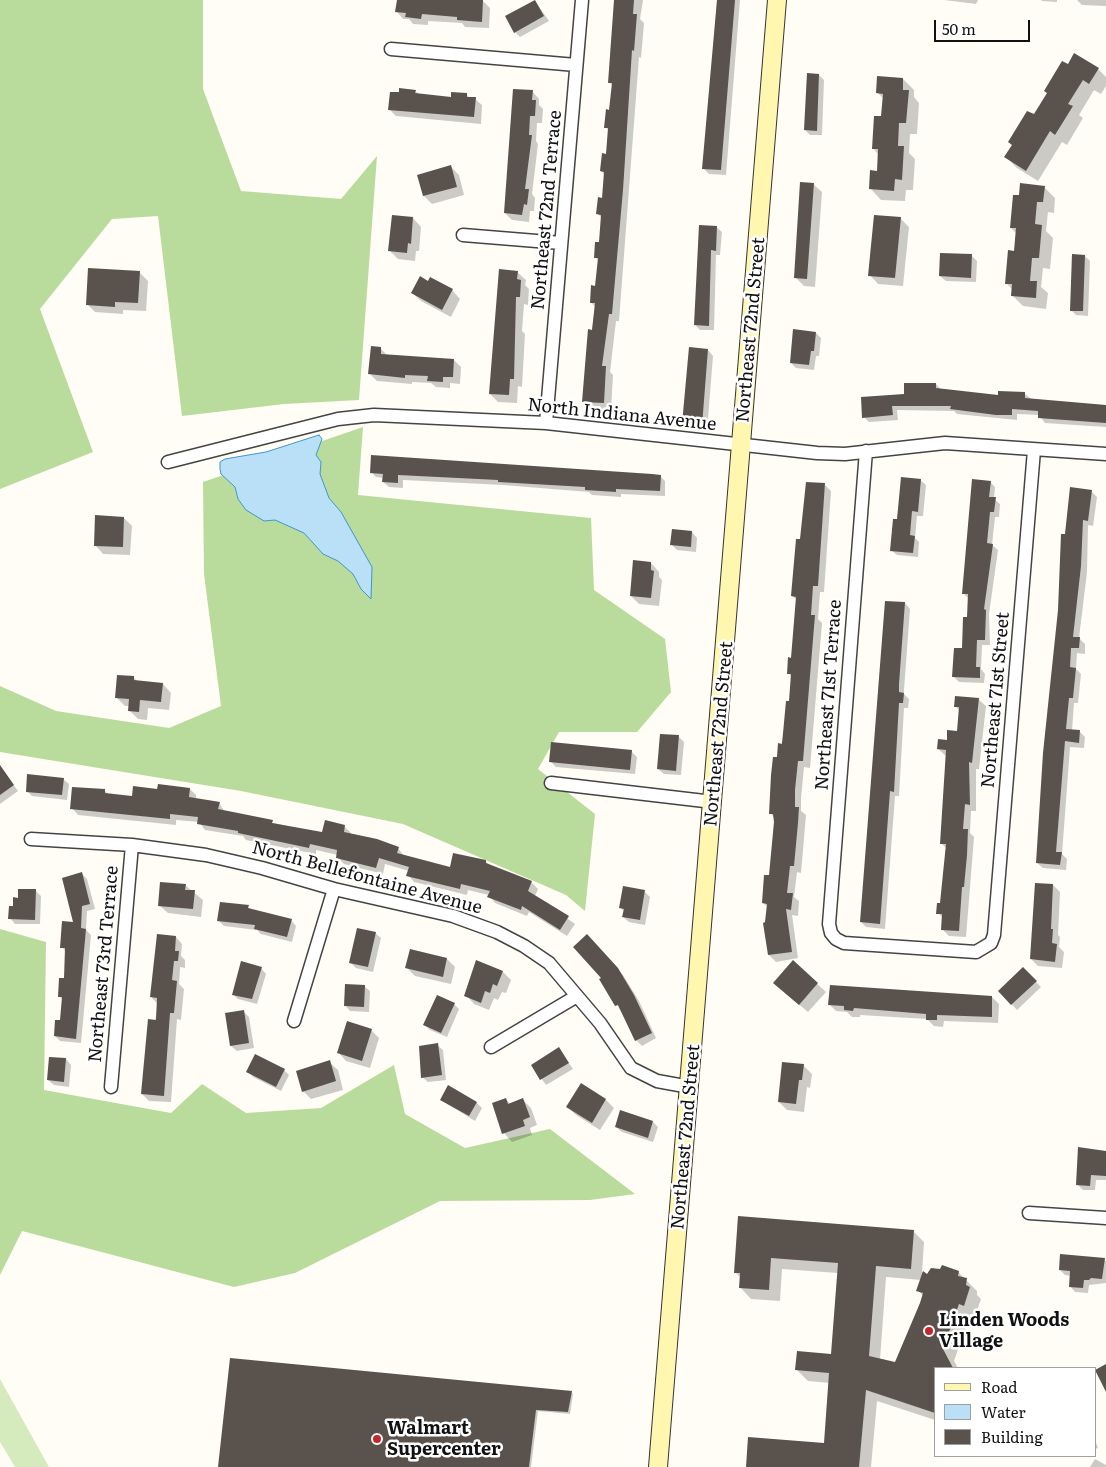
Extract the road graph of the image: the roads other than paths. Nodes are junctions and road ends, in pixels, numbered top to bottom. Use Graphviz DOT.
graph roads {
  1 [pos="582,0"];
  2 [pos="777,0"];
  3 [pos="391,49"];
  4 [pos="576,65"];
  5 [pos="462,235"];
  6 [pos="561,243"];
  7 [pos="546,423"];
  8 [pos="742,445"];
  9 [pos="1034,450"];
  10 [pos="866,451"];
  11 [pos="1106,454"];
  12 [pos="168,462"];
  13 [pos="551,783"];
  14 [pos="713,802"];
  15 [pos="31,839"];
  16 [pos="132,845"];
  17 [pos="334,889"];
  18 [pos="836,939"];
  19 [pos="577,996"];
  20 [pos="294,1021"];
  21 [pos="491,1047"];
  22 [pos="111,1087"];
  23 [pos="690,1087"];
  24 [pos="1029,1213"];
  25 [pos="1106,1218"];
  26 [pos="658,1467"];
  1 -- 4 [label="street, Northeast 72nd Terrace"];
  2 -- 8 [label="main road, Northeast 72nd Street"];
  3 -- 4 [label="street"];
  4 -- 6 [label="street, Northeast 72nd Terrace"];
  5 -- 6 [label="street"];
  6 -- 7 [label="street, Northeast 72nd Terrace"];
  7 -- 8 [label="street, North Indiana Avenue"];
  7 -- 12 [label="street, North Indiana Avenue"];
  8 -- 10 [label="street, North Indiana Avenue"];
  8 -- 14 [label="main road, Northeast 72nd Street"];
  9 -- 10 [label="street, North Indiana Avenue"];
  9 -- 11 [label="street, North Indiana Avenue"];
  9 -- 18 [label="street, Northeast 71st Street"];
  10 -- 18 [label="street, Northeast 71st Terrace"];
  13 -- 14 [label="street"];
  14 -- 23 [label="main road, Northeast 72nd Street"];
  15 -- 16 [label="street, North Bellefontaine Avenue"];
  16 -- 17 [label="street, North Bellefontaine Avenue"];
  16 -- 22 [label="street, Northeast 73rd Terrace"];
  17 -- 19 [label="street, North Bellefontaine Avenue"];
  17 -- 20 [label="street"];
  19 -- 21 [label="street"];
  19 -- 23 [label="street, North Bellefontaine Avenue"];
  23 -- 26 [label="main road, Northeast 72nd Street"];
  24 -- 25 [label="street"];
}
